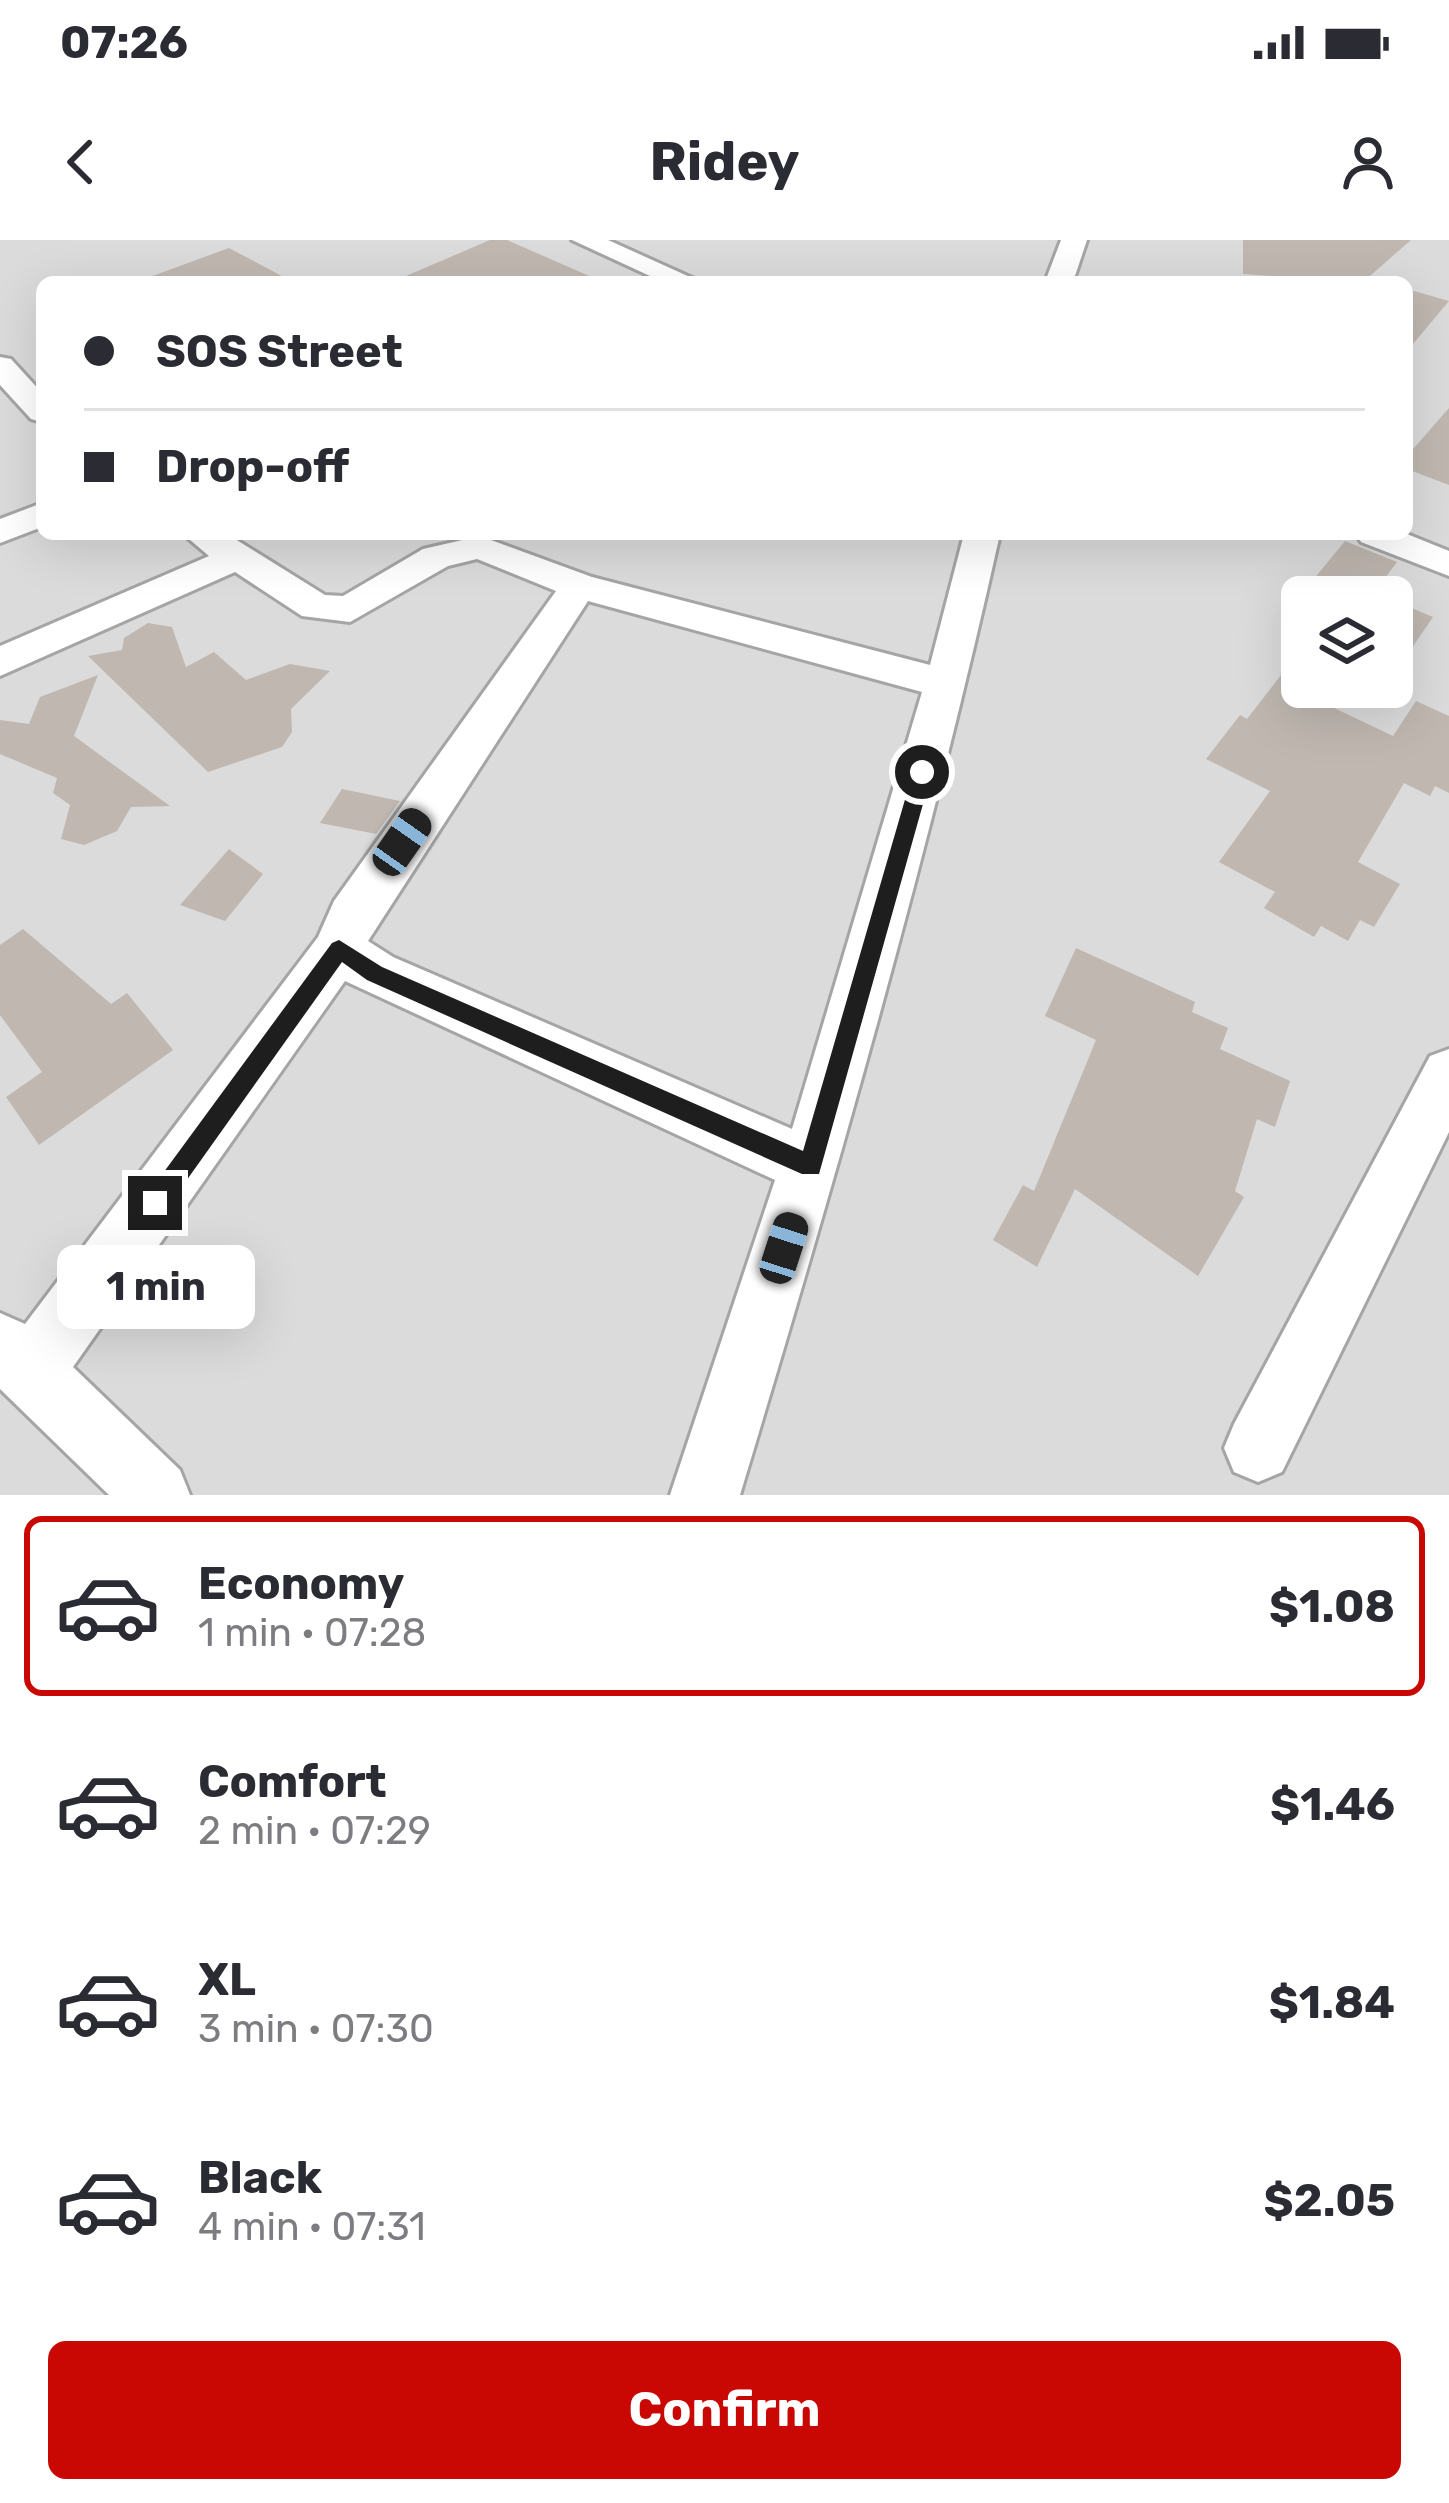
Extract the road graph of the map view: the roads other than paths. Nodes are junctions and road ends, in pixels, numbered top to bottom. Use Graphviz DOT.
graph roads {
  1 [pos="585,240"];
  2 [pos="1074,240"];
  3 [pos="672,276"];
  4 [pos="1061,276"];
  5 [pos="0,366"];
  6 [pos="36,405"];
  7 [pos="36,517"];
  8 [pos="0,532"];
  9 [pos="211,540"];
  10 [pos="981,540"];
  11 [pos="1389,540"];
  12 [pos="238,557"];
  13 [pos="1449,564"];
  14 [pos="579,586"];
  15 [pos="0,662"];
  16 [pos="948,684"];
  17 [pos="339,949"];
  18 [pos="1449,1074"];
  19 [pos="810,1166"];
  20 [pos="15,1358"];
  21 [pos="1258,1448"];
  22 [pos="155,1495"];
  23 [pos="705,1495"];
  1 -- 3 [label="street"];
  2 -- 4 [label="street"];
  5 -- 6 [label="street"];
  7 -- 8 [label="street"];
  9 -- 12 [label="street"];
  10 -- 16 [label="street"];
  11 -- 13 [label="street"];
  12 -- 14 [label="street"];
  12 -- 15 [label="street"];
  14 -- 16 [label="street"];
  14 -- 17 [label="street"];
  16 -- 19 [label="street"];
  17 -- 19 [label="street"];
  17 -- 20 [label="street"];
  18 -- 21 [label="street"];
  19 -- 23 [label="street"];
  20 -- 22 [label="street"];
}
